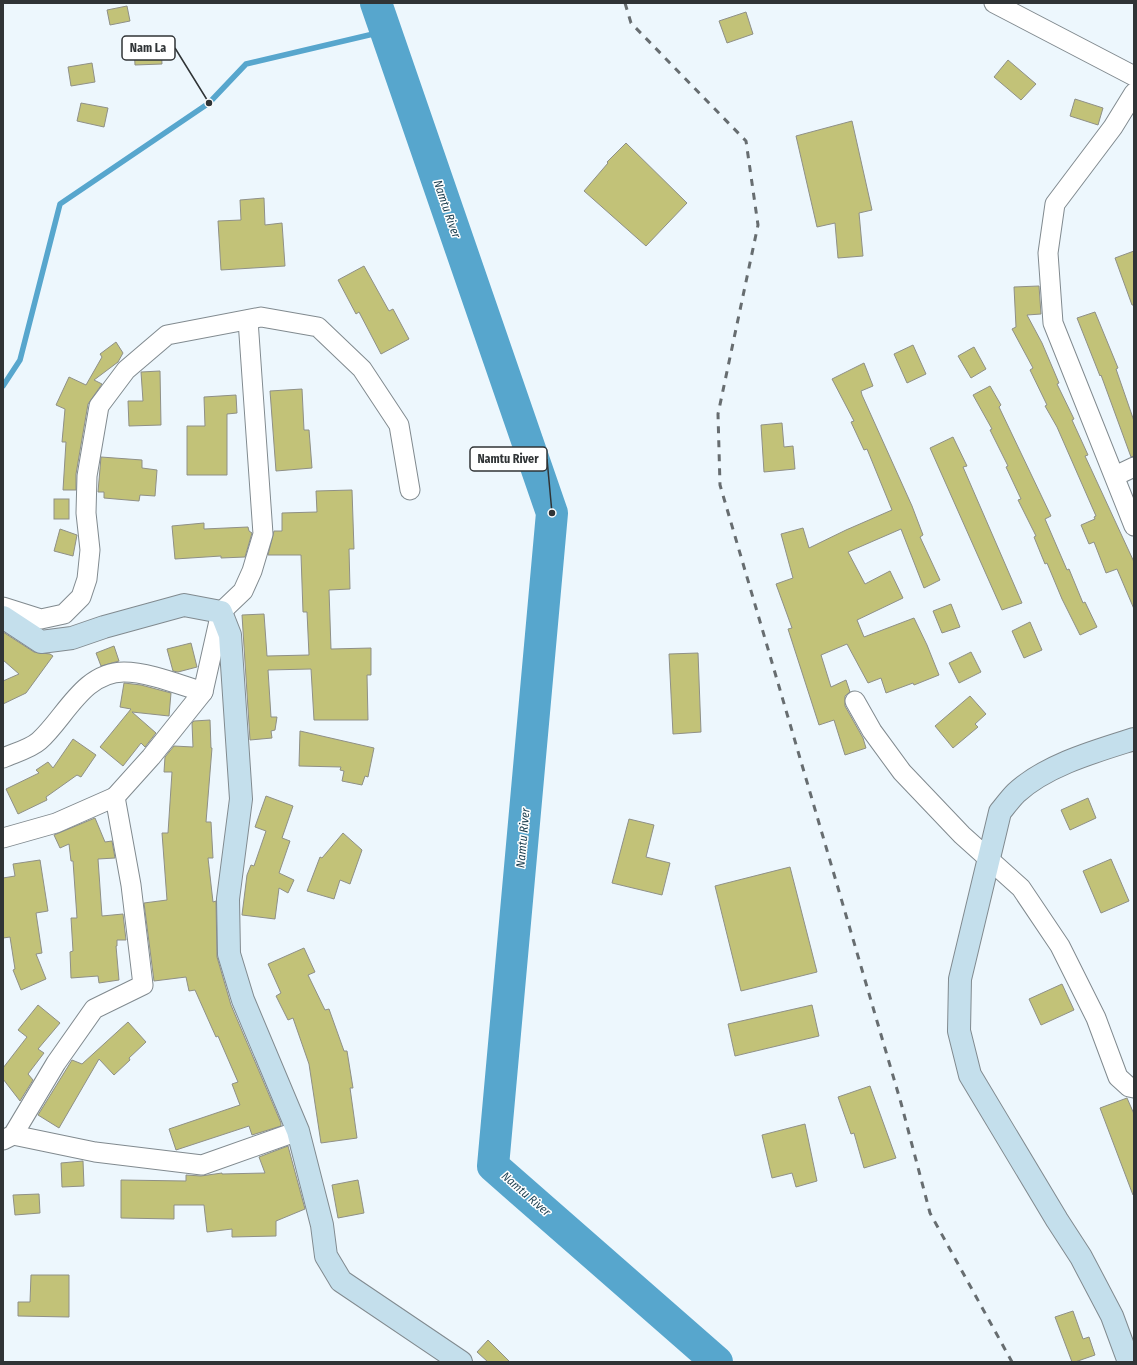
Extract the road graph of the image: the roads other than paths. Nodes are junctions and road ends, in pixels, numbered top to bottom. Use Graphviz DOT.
graph roads {
  1 [pos="994,3"];
  2 [pos="1134,76"];
  3 [pos="1134,93"];
  4 [pos="248,320"];
  5 [pos="1134,467"];
  6 [pos="1115,476"];
  7 [pos="410,490"];
  8 [pos="1134,526"];
  9 [pos="3,607"];
  10 [pos="221,612"];
  11 [pos="3,617"];
  12 [pos="203,692"];
  13 [pos="856,701"];
  14 [pos="1134,739"];
  15 [pos="3,758"];
  16 [pos="115,797"];
  17 [pos="3,838"];
  18 [pos="989,859"];
  19 [pos="1134,1088"];
  20 [pos="298,1132"];
  21 [pos="8,1138"];
  22 [pos="461,1362"];
  23 [pos="1129,1362"];
  1 -- 2 [label="street"];
  3 -- 6 [label="street"];
  4 -- 7 [label="street"];
  4 -- 9 [label="street"];
  4 -- 10 [label="street"];
  5 -- 6 [label="street"];
  6 -- 8 [label="street"];
  10 -- 11 [label="street"];
  10 -- 12 [label="street"];
  10 -- 20 [label="street"];
  12 -- 15 [label="street"];
  12 -- 16 [label="street"];
  13 -- 18 [label="street"];
  14 -- 18 [label="street"];
  16 -- 17 [label="street"];
  16 -- 21 [label="street"];
  18 -- 19 [label="street"];
  18 -- 23 [label="street"];
  20 -- 21 [label="street"];
  20 -- 22 [label="street"];
}
